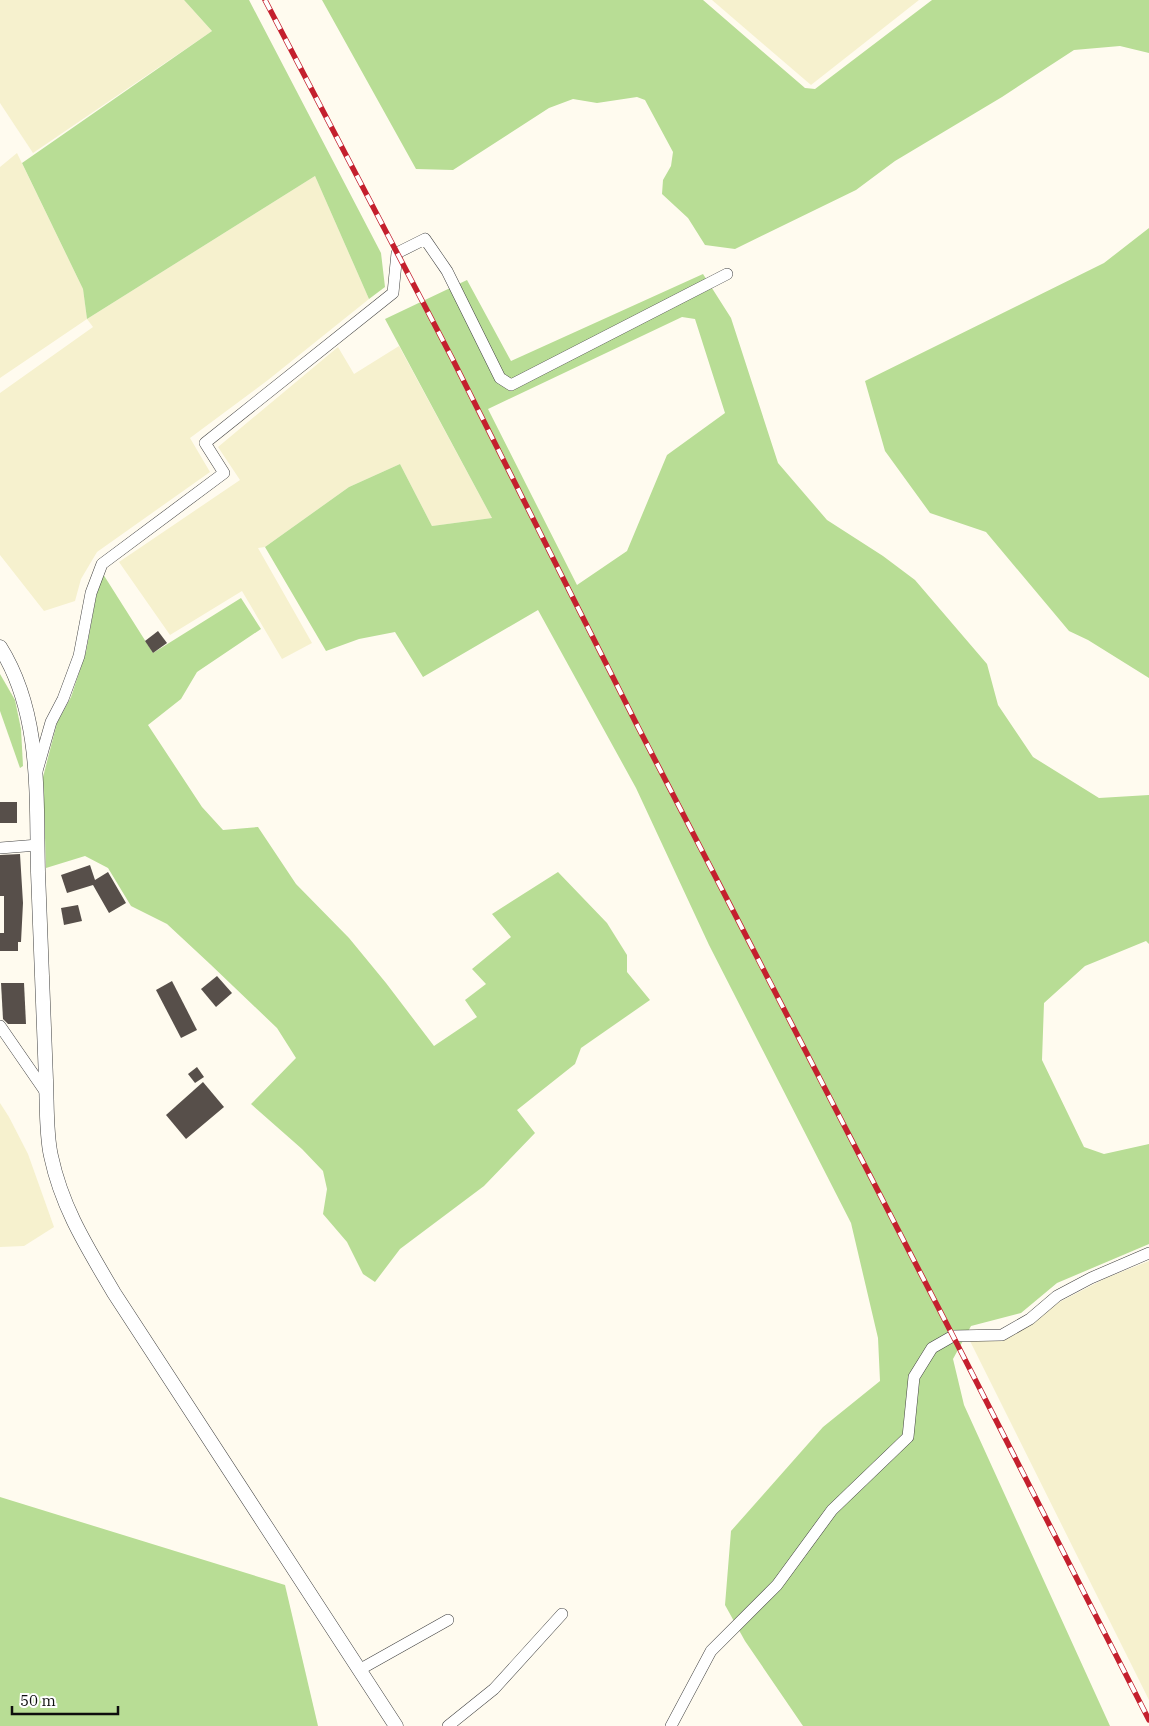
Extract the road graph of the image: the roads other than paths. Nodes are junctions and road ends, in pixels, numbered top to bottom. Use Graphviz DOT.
graph roads {
  1 [pos="727,274"];
  2 [pos="0,647"];
  3 [pos="37,774"];
  4 [pos="38,846"];
  5 [pos="0,848"];
  6 [pos="0,1026"];
  7 [pos="47,1094"];
  8 [pos="1149,1253"];
  9 [pos="562,1614"];
  10 [pos="448,1620"];
  11 [pos="359,1670"];
  12 [pos="396,1726"];
  13 [pos="448,1726"];
  14 [pos="671,1726"];
  1 -- 3 [label="street"];
  2 -- 3 [label="street"];
  3 -- 4 [label="street"];
  4 -- 5 [label="street"];
  4 -- 7 [label="street"];
  6 -- 7 [label="street"];
  7 -- 11 [label="street"];
  8 -- 14 [label="street"];
  9 -- 13 [label="street"];
  10 -- 11 [label="street"];
  11 -- 12 [label="street"];
}
